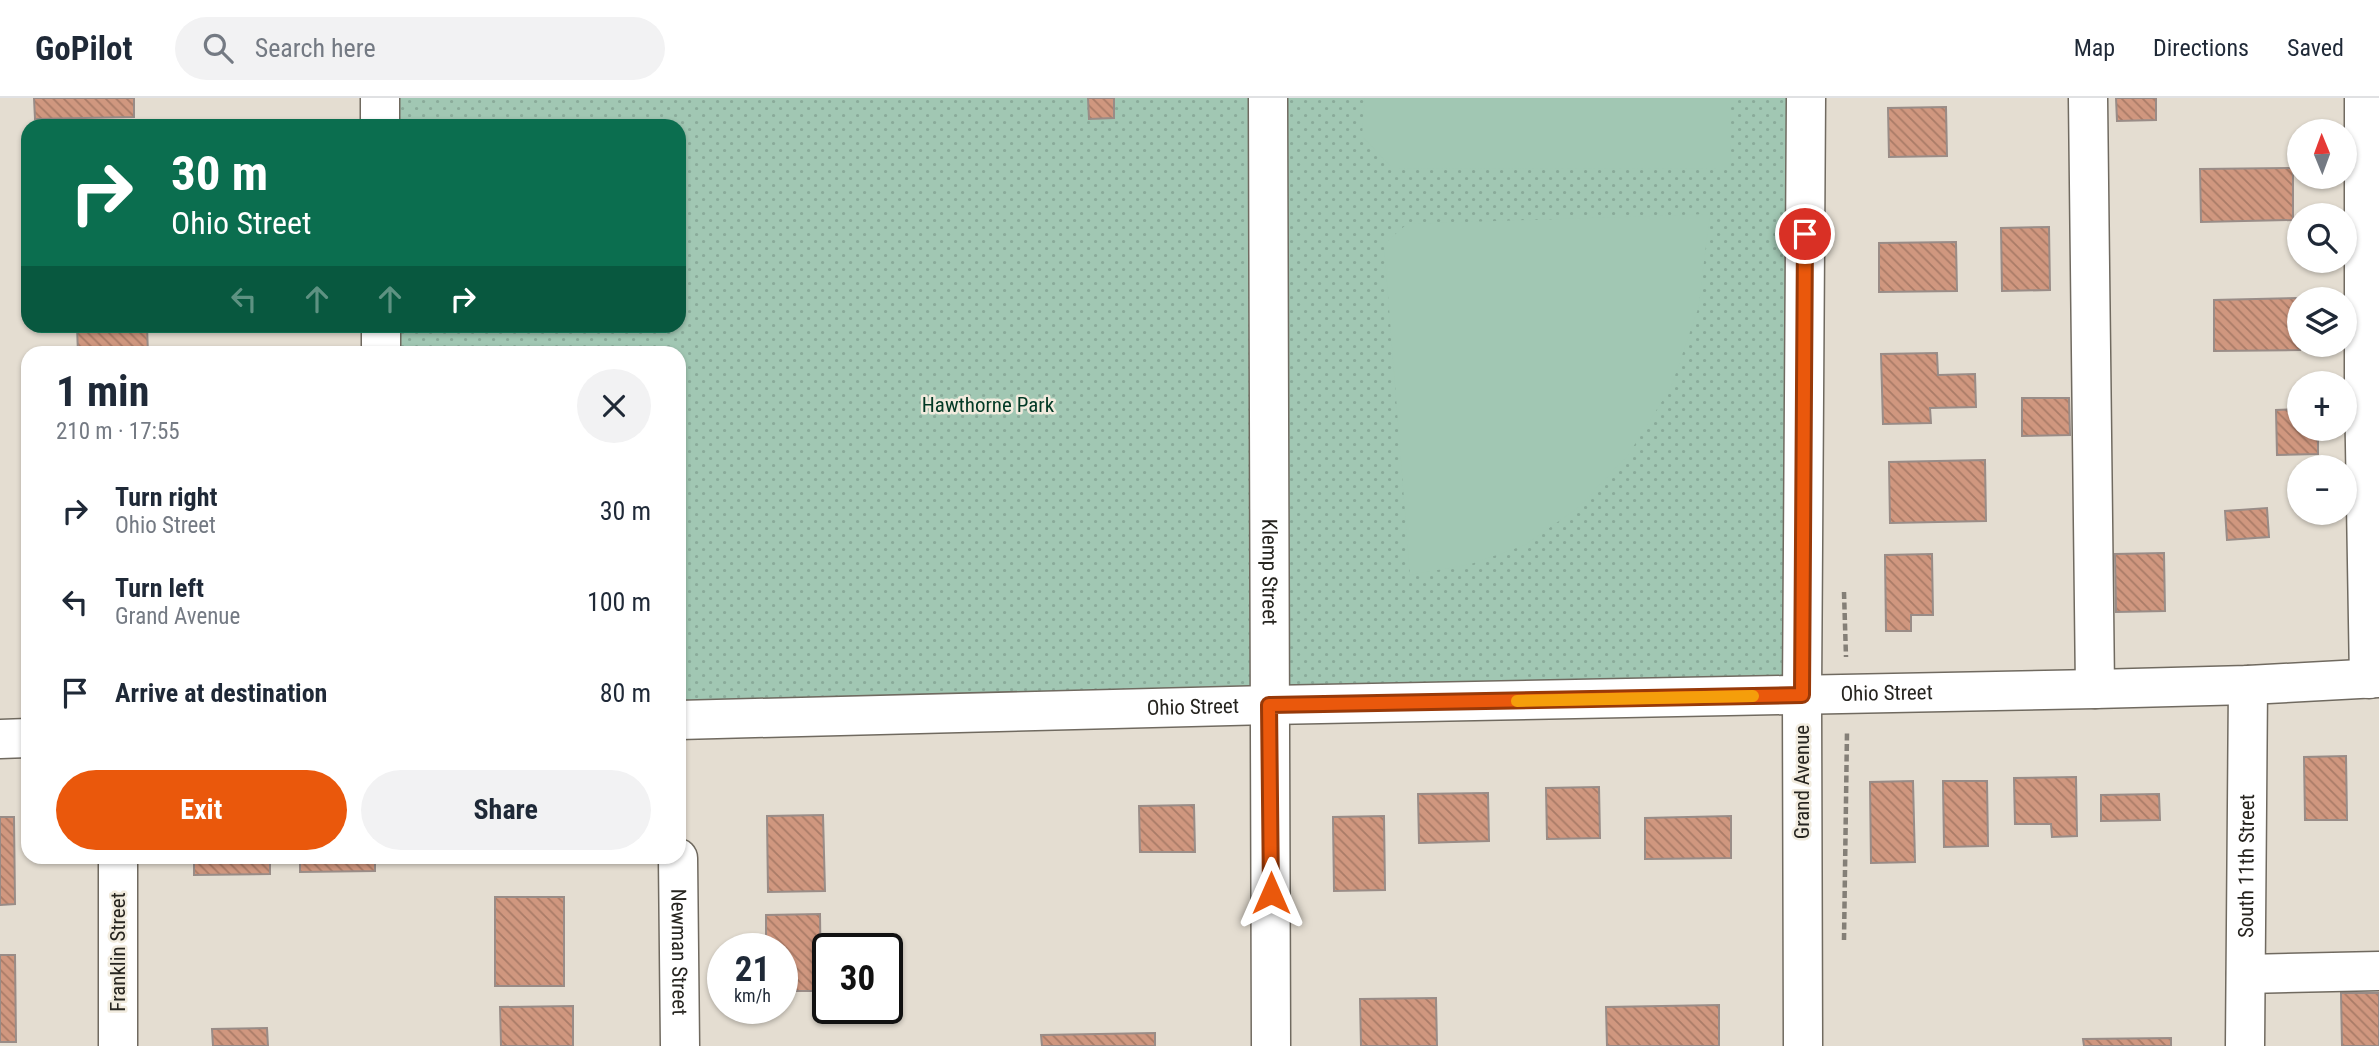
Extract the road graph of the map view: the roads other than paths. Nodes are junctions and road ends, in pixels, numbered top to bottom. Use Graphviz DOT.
graph roads {
  1 [pos="380,98"];
  2 [pos="1268,98"];
  3 [pos="1805,98"];
  4 [pos="2088,98"];
  5 [pos="2364,98"];
  6 [pos="380,119"];
  7 [pos="2371,387"];
  8 [pos="2374,678"];
  9 [pos="2248,685"];
  10 [pos="2095,689"];
  11 [pos="1802,695"];
  12 [pos="1269,705"];
  13 [pos="686,720"];
  14 [pos="21,738"];
  15 [pos="0,739"];
  16 [pos="118,864"];
  17 [pos="678,864"];
  18 [pos="2379,971"];
  19 [pos="2246,974"];
  20 [pos="118,1046"];
  21 [pos="680,1046"];
  22 [pos="1271,1046"];
  23 [pos="1803,1046"];
  24 [pos="2245,1046"];
  1 -- 6 [label="street"];
  2 -- 12 [label="street, Klemp Street"];
  3 -- 11 [label="street, Grand Avenue"];
  4 -- 10 [label="street"];
  5 -- 7 [label="street"];
  7 -- 8 [label="street"];
  8 -- 9 [label="street, Ohio Street"];
  9 -- 10 [label="street, Ohio Street"];
  9 -- 19 [label="street, South 11th Street"];
  10 -- 11 [label="street, Ohio Street"];
  11 -- 12 [label="street, Ohio Street"];
  11 -- 23 [label="street, Grand Avenue"];
  12 -- 13 [label="street, Ohio Street"];
  12 -- 22 [label="street, Klemp Street"];
  14 -- 15 [label="street"];
  16 -- 20 [label="street, Franklin Street"];
  17 -- 21 [label="street, Newman Street"];
  18 -- 19 [label="street"];
  19 -- 24 [label="street, South 11th Street"];
}
